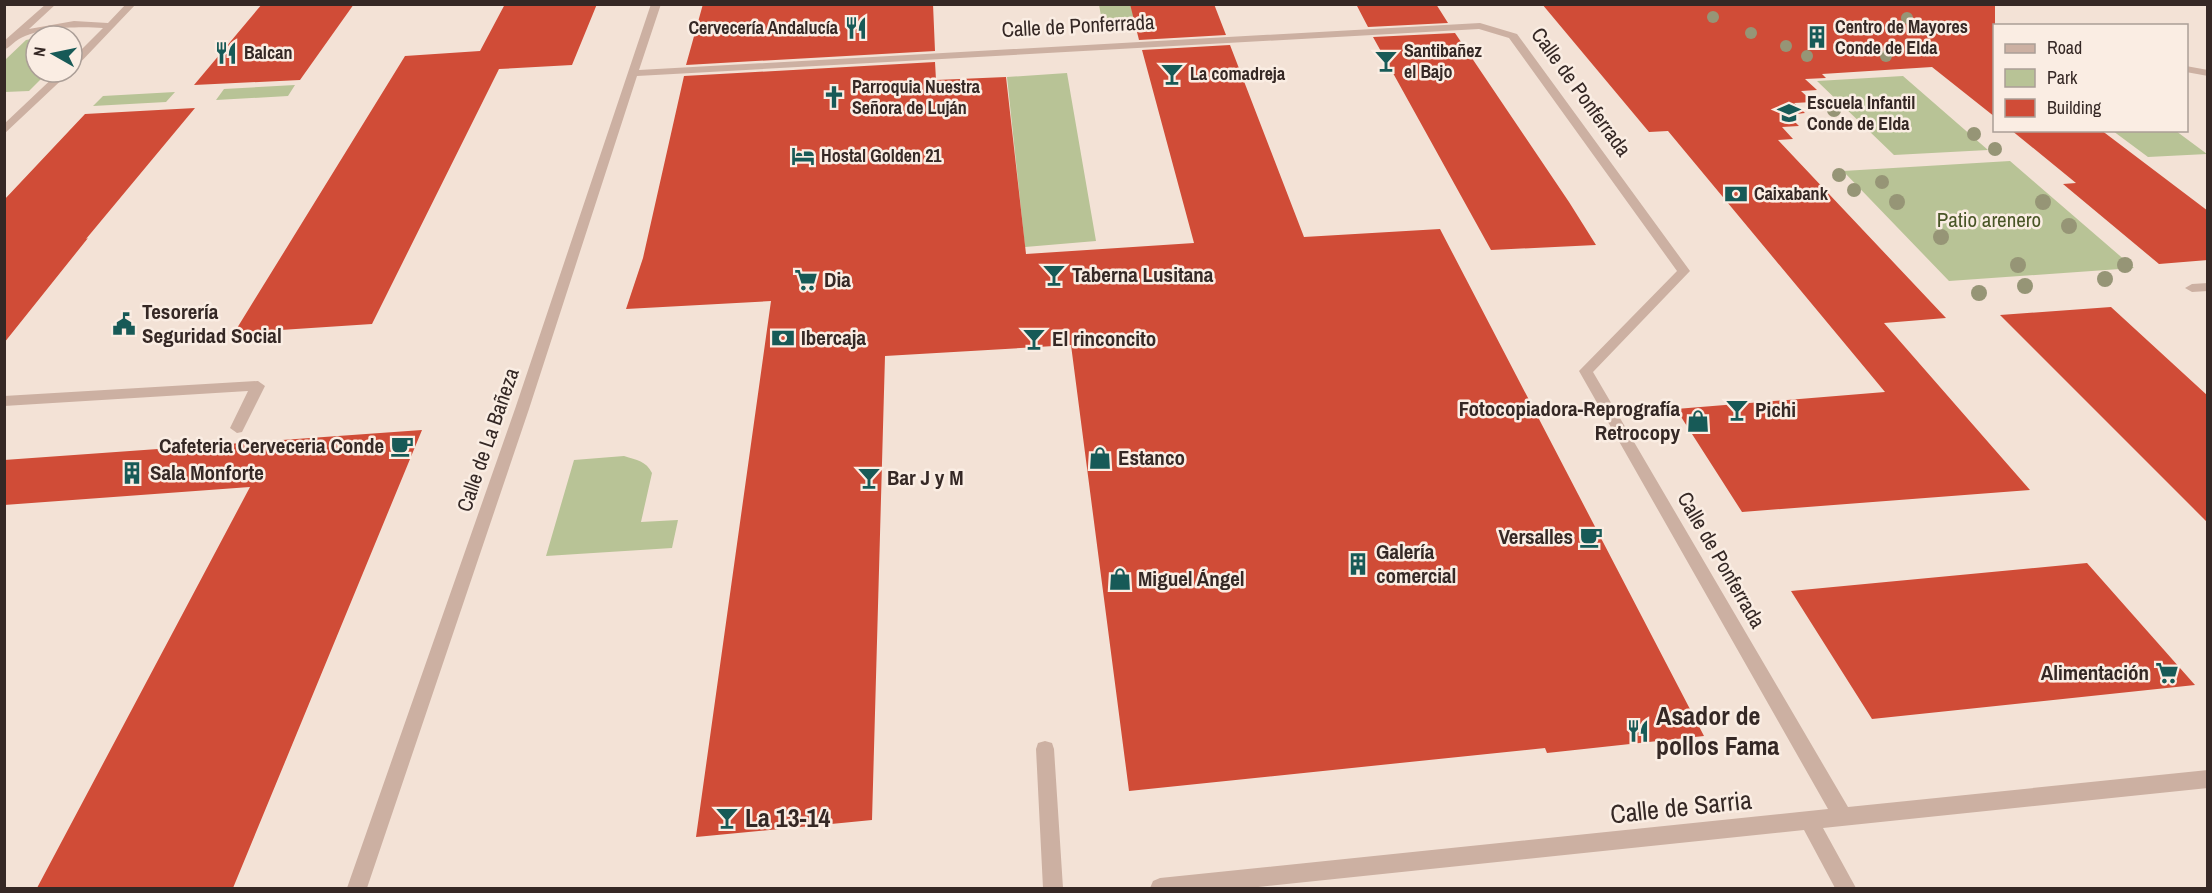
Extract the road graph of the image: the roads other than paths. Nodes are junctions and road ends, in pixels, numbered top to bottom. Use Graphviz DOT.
graph roads {
  1 [pos="52,4"];
  2 [pos="132,4"];
  3 [pos="656,4"];
  4 [pos="111,26"];
  5 [pos="17,36"];
  6 [pos="4,47"];
  7 [pos="84,53"];
  8 [pos="2188,69"];
  9 [pos="634,73"];
  10 [pos="2208,73"];
  11 [pos="53,84"];
  12 [pos="4,131"];
  13 [pos="2208,287"];
  14 [pos="2192,288"];
  15 [pos="4,401"];
  16 [pos="237,428"];
  17 [pos="1045,748"];
  18 [pos="2208,779"];
  19 [pos="1843,817"];
  20 [pos="1809,821"];
  21 [pos="357,888"];
  22 [pos="1053,888"];
  23 [pos="1160,888"];
  24 [pos="1846,888"];
  1 -- 5 [label="street"];
  2 -- 4 [label="street"];
  3 -- 9 [label="street, Calle de La Bañeza"];
  4 -- 5 [label="street"];
  4 -- 7 [label="street"];
  5 -- 6 [label="street"];
  8 -- 10 [label="street"];
  9 -- 19 [label="street, Calle de Ponferrada"];
  9 -- 21 [label="street, Calle de La Bañeza"];
  11 -- 12 [label="street"];
  13 -- 14 [label="street"];
  15 -- 16 [label="street"];
  17 -- 22 [label="street"];
  18 -- 19 [label="street, Calle de Sarria"];
  19 -- 20 [label="street, Calle de Sarria"];
  20 -- 23 [label="street, Calle de Sarria"];
  20 -- 24 [label="street"];
}
